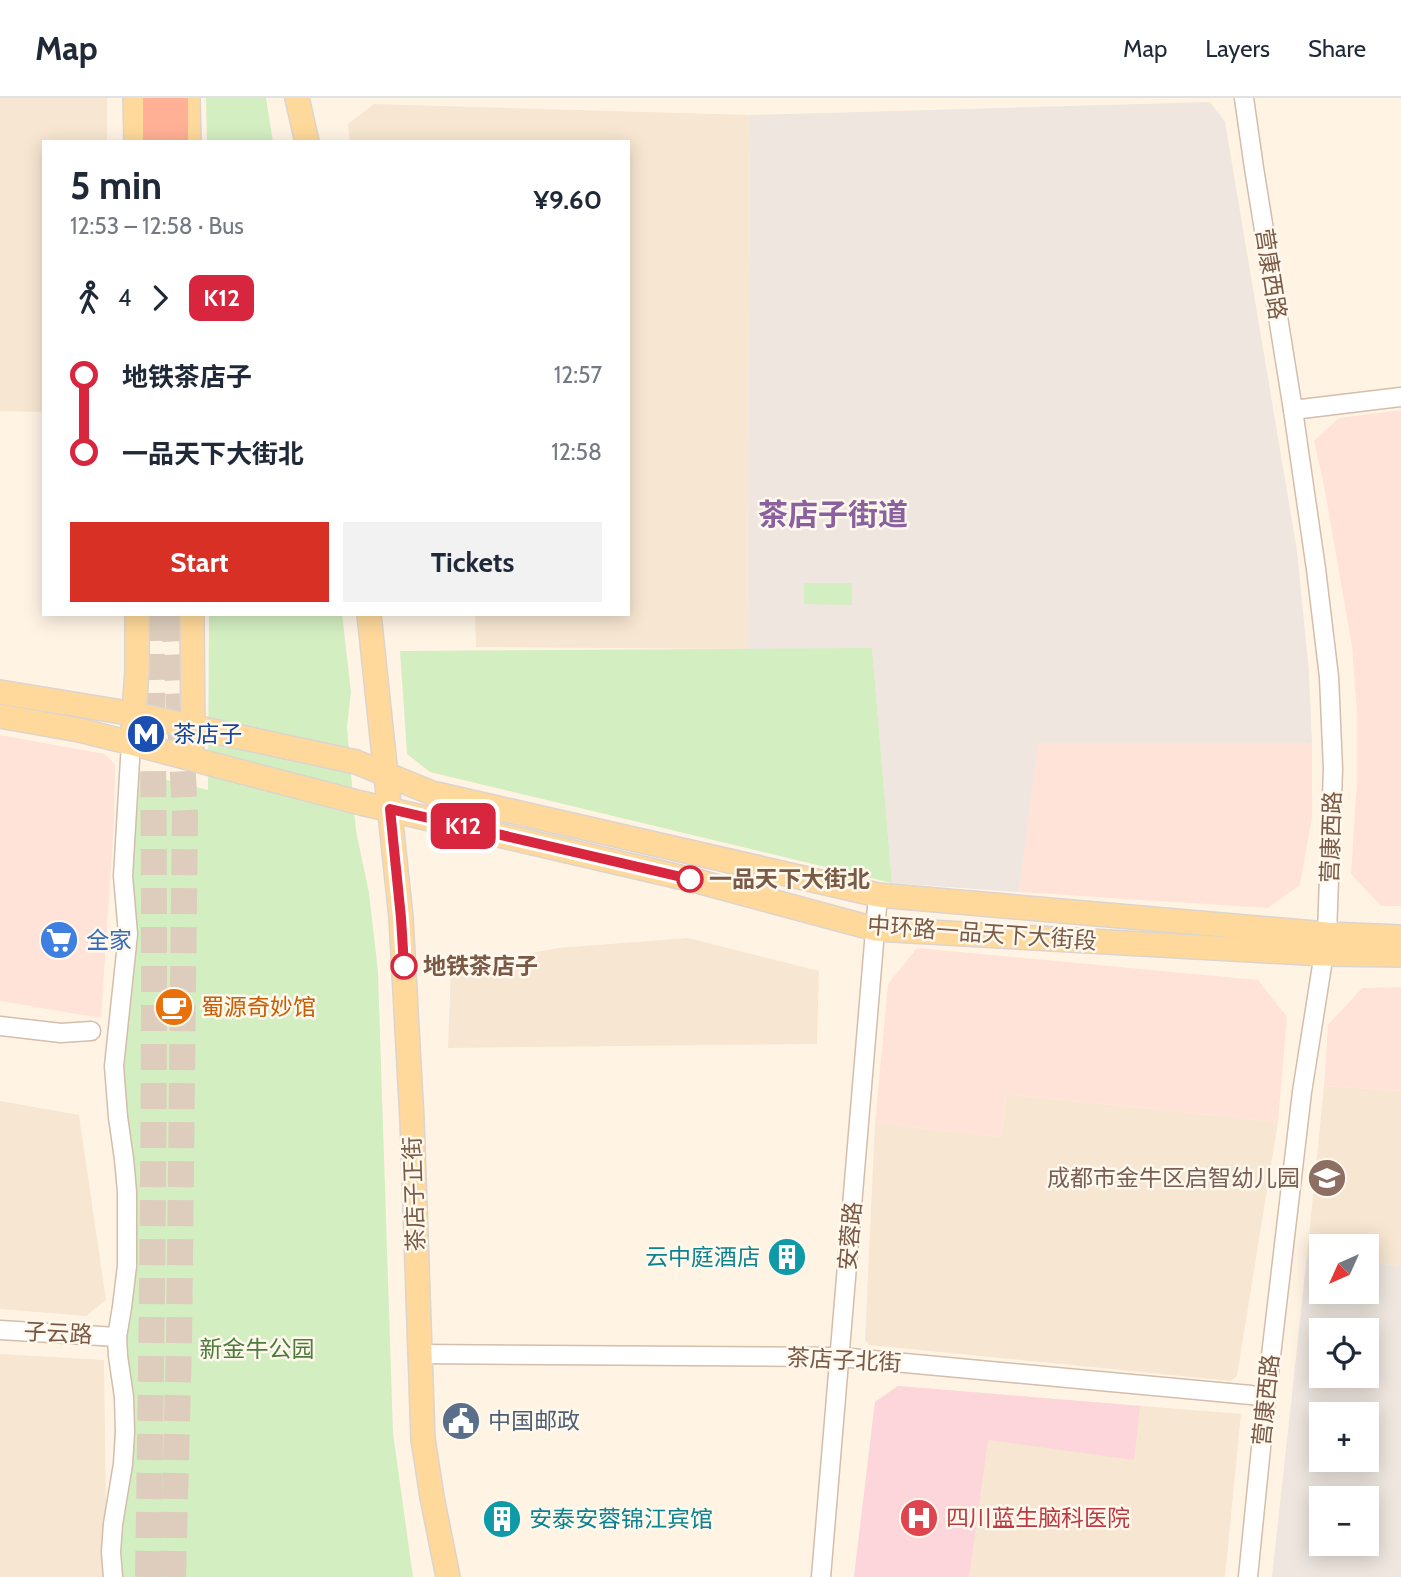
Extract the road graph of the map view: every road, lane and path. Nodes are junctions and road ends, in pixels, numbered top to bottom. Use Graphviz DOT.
graph roads {
  1 [pos="135,98"];
  2 [pos="147,98"];
  3 [pos="156,98"];
  4 [pos="175,98"];
  5 [pos="188,98"];
  6 [pos="298,98"];
  7 [pos="1244,98"];
  8 [pos="136,140"];
  9 [pos="155,140"];
  10 [pos="155,140"];
  11 [pos="175,140"];
  12 [pos="189,140"];
  13 [pos="307,140"];
  14 [pos="1401,397"];
  15 [pos="1293,410"];
  16 [pos="137,616"];
  17 [pos="192,616"];
  18 [pos="369,616"];
  19 [pos="0,692"];
  20 [pos="134,714"];
  21 [pos="0,716"];
  22 [pos="194,727"];
  23 [pos="131,743"];
  24 [pos="192,759"];
  25 [pos="387,774"];
  26 [pos="390,809"];
  27 [pos="878,895"];
  28 [pos="875,929"];
  29 [pos="1401,937"];
  30 [pos="1325,944"];
  31 [pos="1401,955"];
  32 [pos="0,1026"];
  33 [pos="91,1031"];
  34 [pos="0,1330"];
  35 [pos="117,1336"];
  36 [pos="420,1354"];
  37 [pos="840,1357"];
  38 [pos="1266,1398"];
  39 [pos="113,1577"];
  40 [pos="448,1577"];
  41 [pos="821,1577"];
  42 [pos="1248,1577"];
  1 -- 8 [label="main road"];
  2 -- 9 [label="main road"];
  3 -- 10 [label="highway"];
  4 -- 11 [label="highway"];
  5 -- 12 [label="main road"];
  6 -- 13 [label="main road"];
  7 -- 15 [label="street, 营康西路"];
  14 -- 15 [label="street"];
  15 -- 30 [label="street, 营康西路"];
  16 -- 20 [label="main road"];
  17 -- 22 [label="main road"];
  18 -- 25 [label="main road"];
  19 -- 20 [label="main road, 中环路一品天下大街段"];
  20 -- 22 [label="main road, 中环路一品天下大街段"];
  20 -- 23 [label="main road"];
  21 -- 23 [label="main road, 中环路一品天下大街段"];
  22 -- 24 [label="main road"];
  22 -- 25 [label="main road, 中环路一品天下大街段"];
  23 -- 24 [label="main road, 中环路一品天下大街段"];
  23 -- 35 [label="street"];
  24 -- 26 [label="main road, 中环路一品天下大街段"];
  25 -- 26 [label="main road, 茶店子正街"];
  25 -- 27 [label="main road, 中环路一品天下大街段"];
  26 -- 28 [label="main road, 中环路一品天下大街段"];
  26 -- 36 [label="main road, 茶店子正街"];
  27 -- 28 [label="street, 安蓉路"];
  27 -- 30 [label="main road, 中环路一品天下大街段"];
  28 -- 30 [label="main road, 中环路一品天下大街段"];
  28 -- 37 [label="street, 安蓉路"];
  29 -- 30 [label="main road, 中环路一品天下大街段"];
  30 -- 31 [label="main road, 中环路一品天下大街段"];
  30 -- 38 [label="street, 营康西路"];
  32 -- 33 [label="street"];
  34 -- 35 [label="street, 子云路"];
  35 -- 39 [label="street"];
  36 -- 37 [label="street, 茶店子北街"];
  36 -- 40 [label="main road, 茶店子正街"];
  37 -- 38 [label="street, 茶店子北街"];
  37 -- 41 [label="street, 安蓉路"];
  38 -- 42 [label="street, 营康西路"];
}
